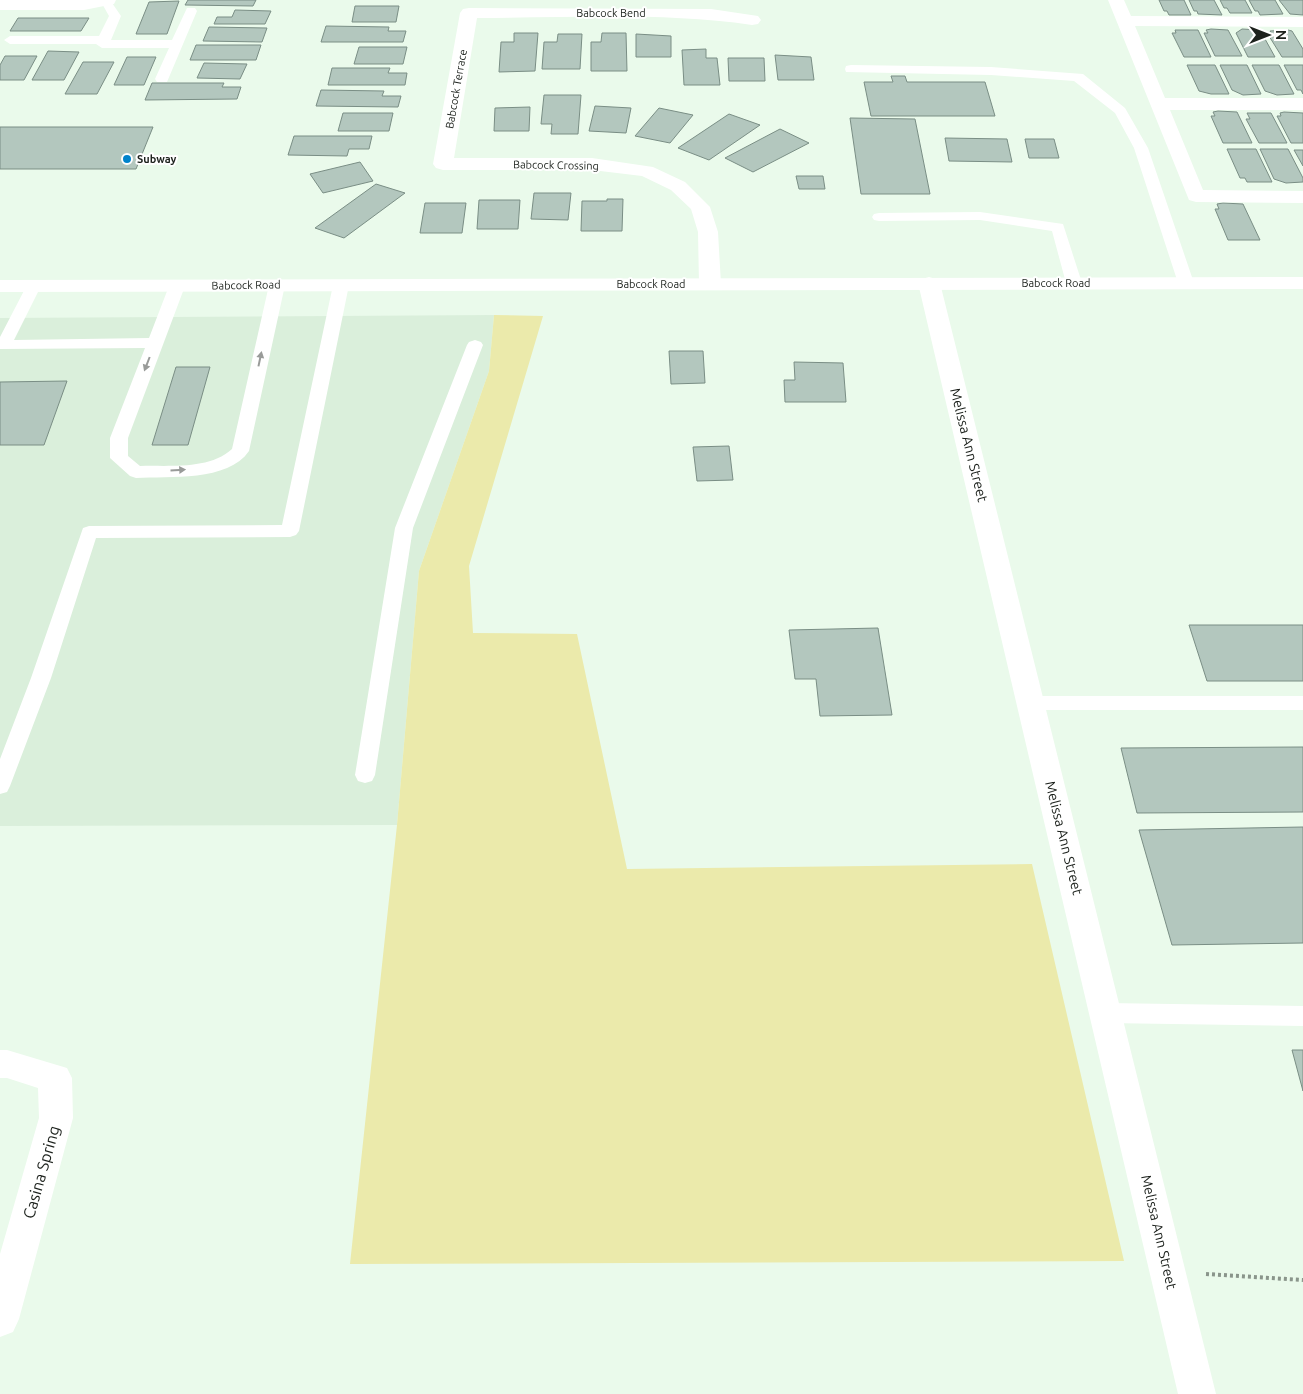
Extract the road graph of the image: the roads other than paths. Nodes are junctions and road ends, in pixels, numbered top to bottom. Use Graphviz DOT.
graph roads {
  1 [pos="1116,0"];
  2 [pos="107,1"];
  3 [pos="0,4"];
  4 [pos="191,11"];
  5 [pos="469,13"];
  6 [pos="752,20"];
  7 [pos="1125,21"];
  8 [pos="1303,22"];
  9 [pos="10,40"];
  10 [pos="105,40"];
  11 [pos="177,44"];
  12 [pos="851,69"];
  13 [pos="162,79"];
  14 [pos="1158,104"];
  15 [pos="1303,104"];
  16 [pos="443,164"];
  17 [pos="1303,197"];
  18 [pos="879,217"];
  19 [pos="929,283"];
  20 [pos="1074,283"];
  21 [pos="1186,283"];
  22 [pos="1303,283"];
  23 [pos="710,284"];
  24 [pos="277,285"];
  25 [pos="341,285"];
  26 [pos="0,286"];
  27 [pos="33,286"];
  28 [pos="177,286"];
  29 [pos="155,343"];
  30 [pos="2,345"];
  31 [pos="475,345"];
  32 [pos="1303,702"];
  33 [pos="1031,703"];
  34 [pos="365,775"];
  35 [pos="0,786"];
  36 [pos="1106,1013"];
  37 [pos="1303,1016"];
  38 [pos="0,1064"];
  39 [pos="0,1319"];
  40 [pos="1197,1394"];
  1 -- 7 [label="street"];
  2 -- 3 [label="street"];
  2 -- 10 [label="lane"];
  4 -- 11 [label="lane"];
  5 -- 6 [label="street, Babcock Bend"];
  5 -- 16 [label="street, Babcock Terrace"];
  7 -- 8 [label="street"];
  7 -- 14 [label="street"];
  9 -- 10 [label="lane"];
  10 -- 11 [label="lane"];
  11 -- 13 [label="lane"];
  12 -- 21 [label="lane"];
  14 -- 15 [label="street"];
  14 -- 17 [label="street"];
  16 -- 23 [label="street, Babcock Crossing"];
  18 -- 20 [label="lane"];
  19 -- 20 [label="street, Babcock Road"];
  19 -- 23 [label="street, Babcock Road"];
  19 -- 33 [label="street, Melissa Ann Street"];
  20 -- 21 [label="street, Babcock Road"];
  21 -- 22 [label="street, Babcock Road"];
  23 -- 25 [label="street, Babcock Road"];
  24 -- 25 [label="street, Babcock Road"];
  24 -- 28 [label="street, Babcock Road"];
  29 -- 24 [label="lane, one-way"];
  25 -- 35 [label="lane"];
  26 -- 27 [label="street, Babcock Road"];
  27 -- 28 [label="street, Babcock Road"];
  27 -- 30 [label="lane"];
  28 -- 29 [label="lane"];
  29 -- 30 [label="lane"];
  31 -- 34 [label="lane"];
  32 -- 33 [label="lane"];
  33 -- 36 [label="street, Melissa Ann Street"];
  36 -- 37 [label="lane"];
  36 -- 40 [label="street, Melissa Ann Street"];
  38 -- 39 [label="street, Casina Spring"];
}
